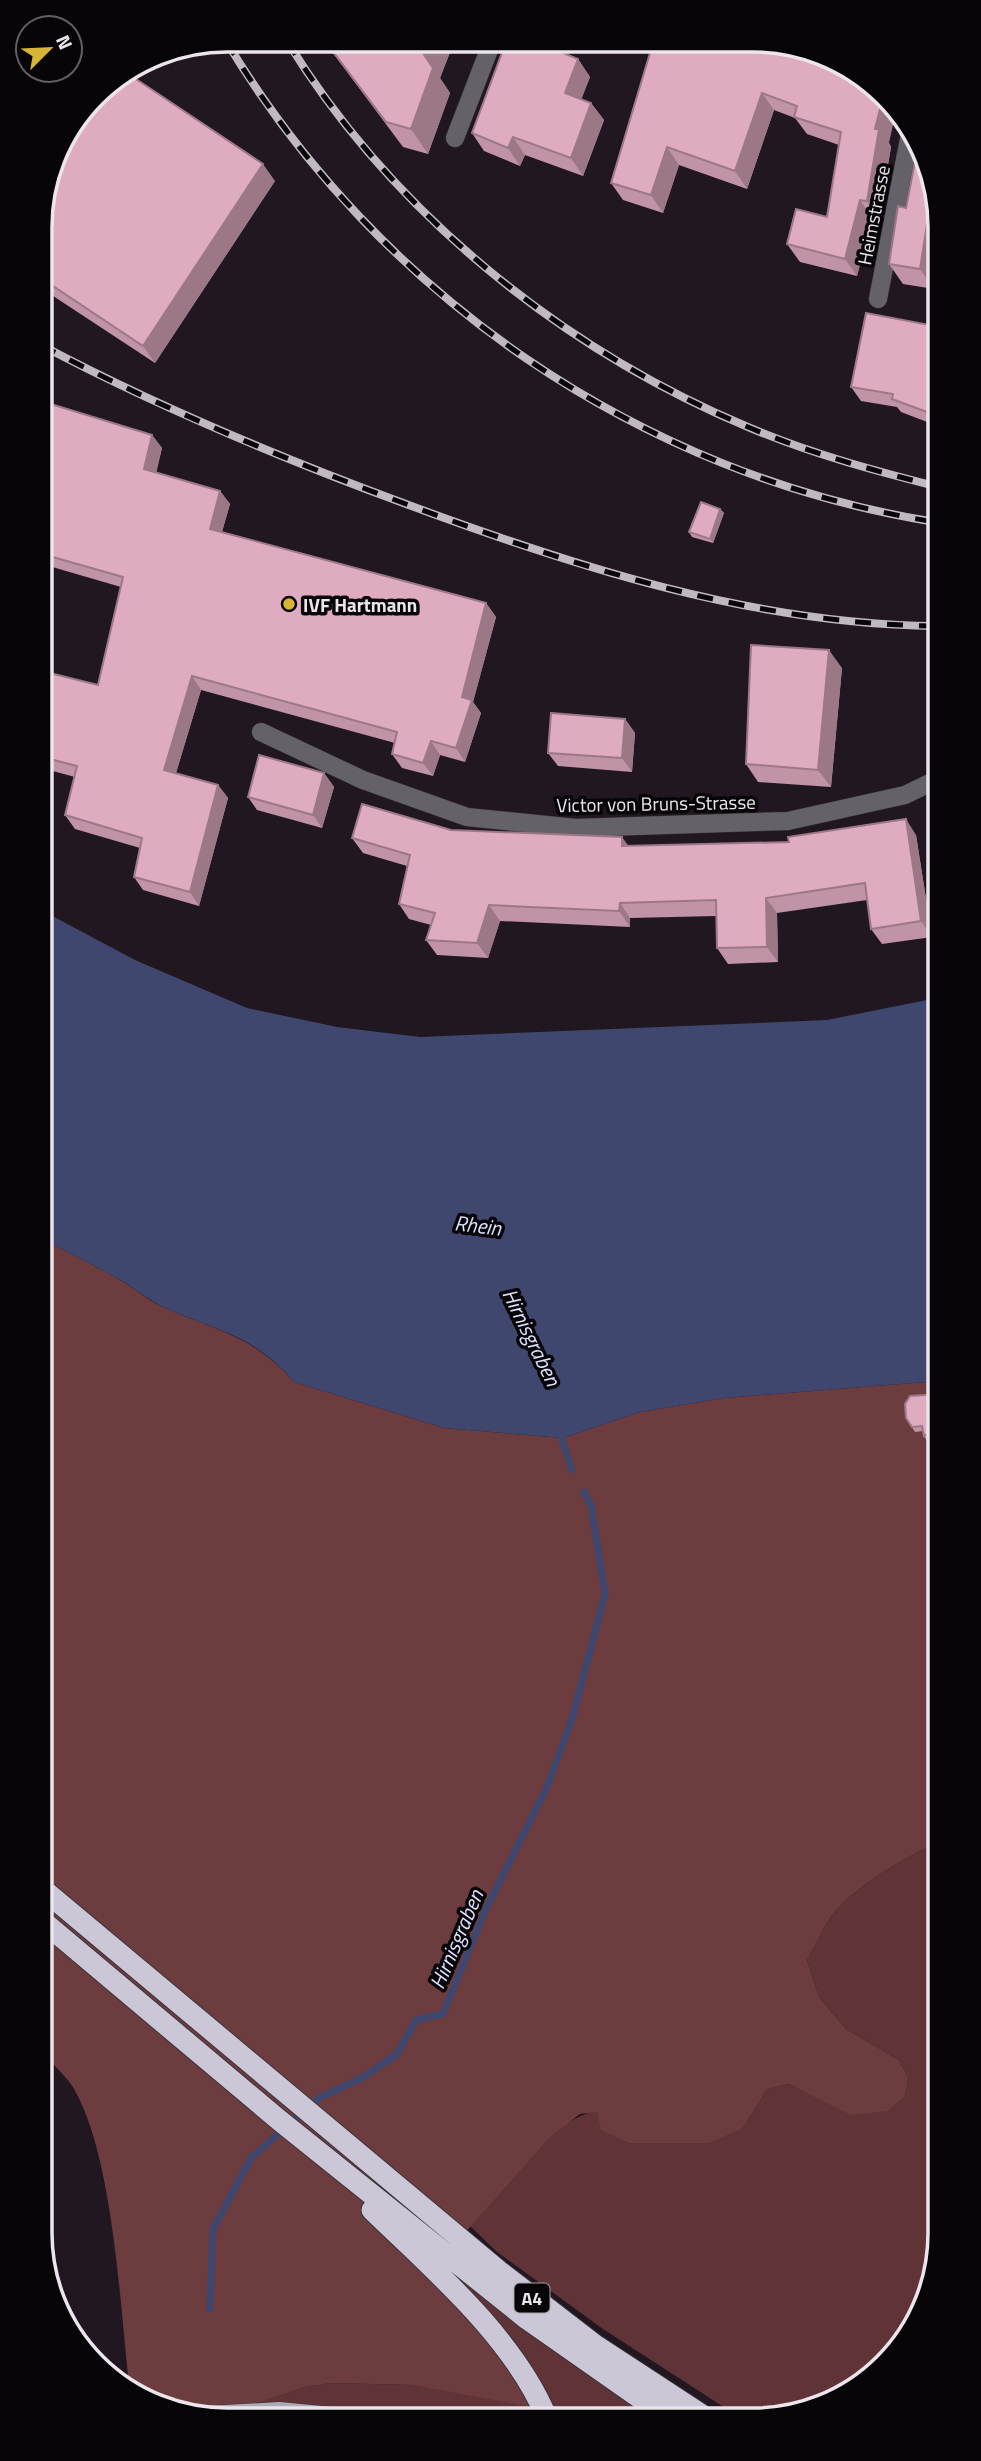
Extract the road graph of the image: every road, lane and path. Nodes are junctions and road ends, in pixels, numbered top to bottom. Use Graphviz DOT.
graph roads {
  1 [pos="488,52"];
  2 [pos="455,138"];
  3 [pos="908,146"];
  4 [pos="878,299"];
  5 [pos="261,732"];
  6 [pos="928,784"];
  7 [pos="52,1896"];
  8 [pos="52,1929"];
  9 [pos="355,2187"];
  10 [pos="541,2408"];
  11 [pos="654,2408"];
  12 [pos="692,2408"];
  1 -- 2 [label="street"];
  3 -- 4 [label="street, Heimstrasse"];
  5 -- 6 [label="street, Victor von Bruns-Strasse"];
  7 -- 12 [label="highway, A4"];
  8 -- 9 [label="highway, A4"];
  9 -- 10 [label="highway"];
  9 -- 11 [label="highway, A4"];
}
